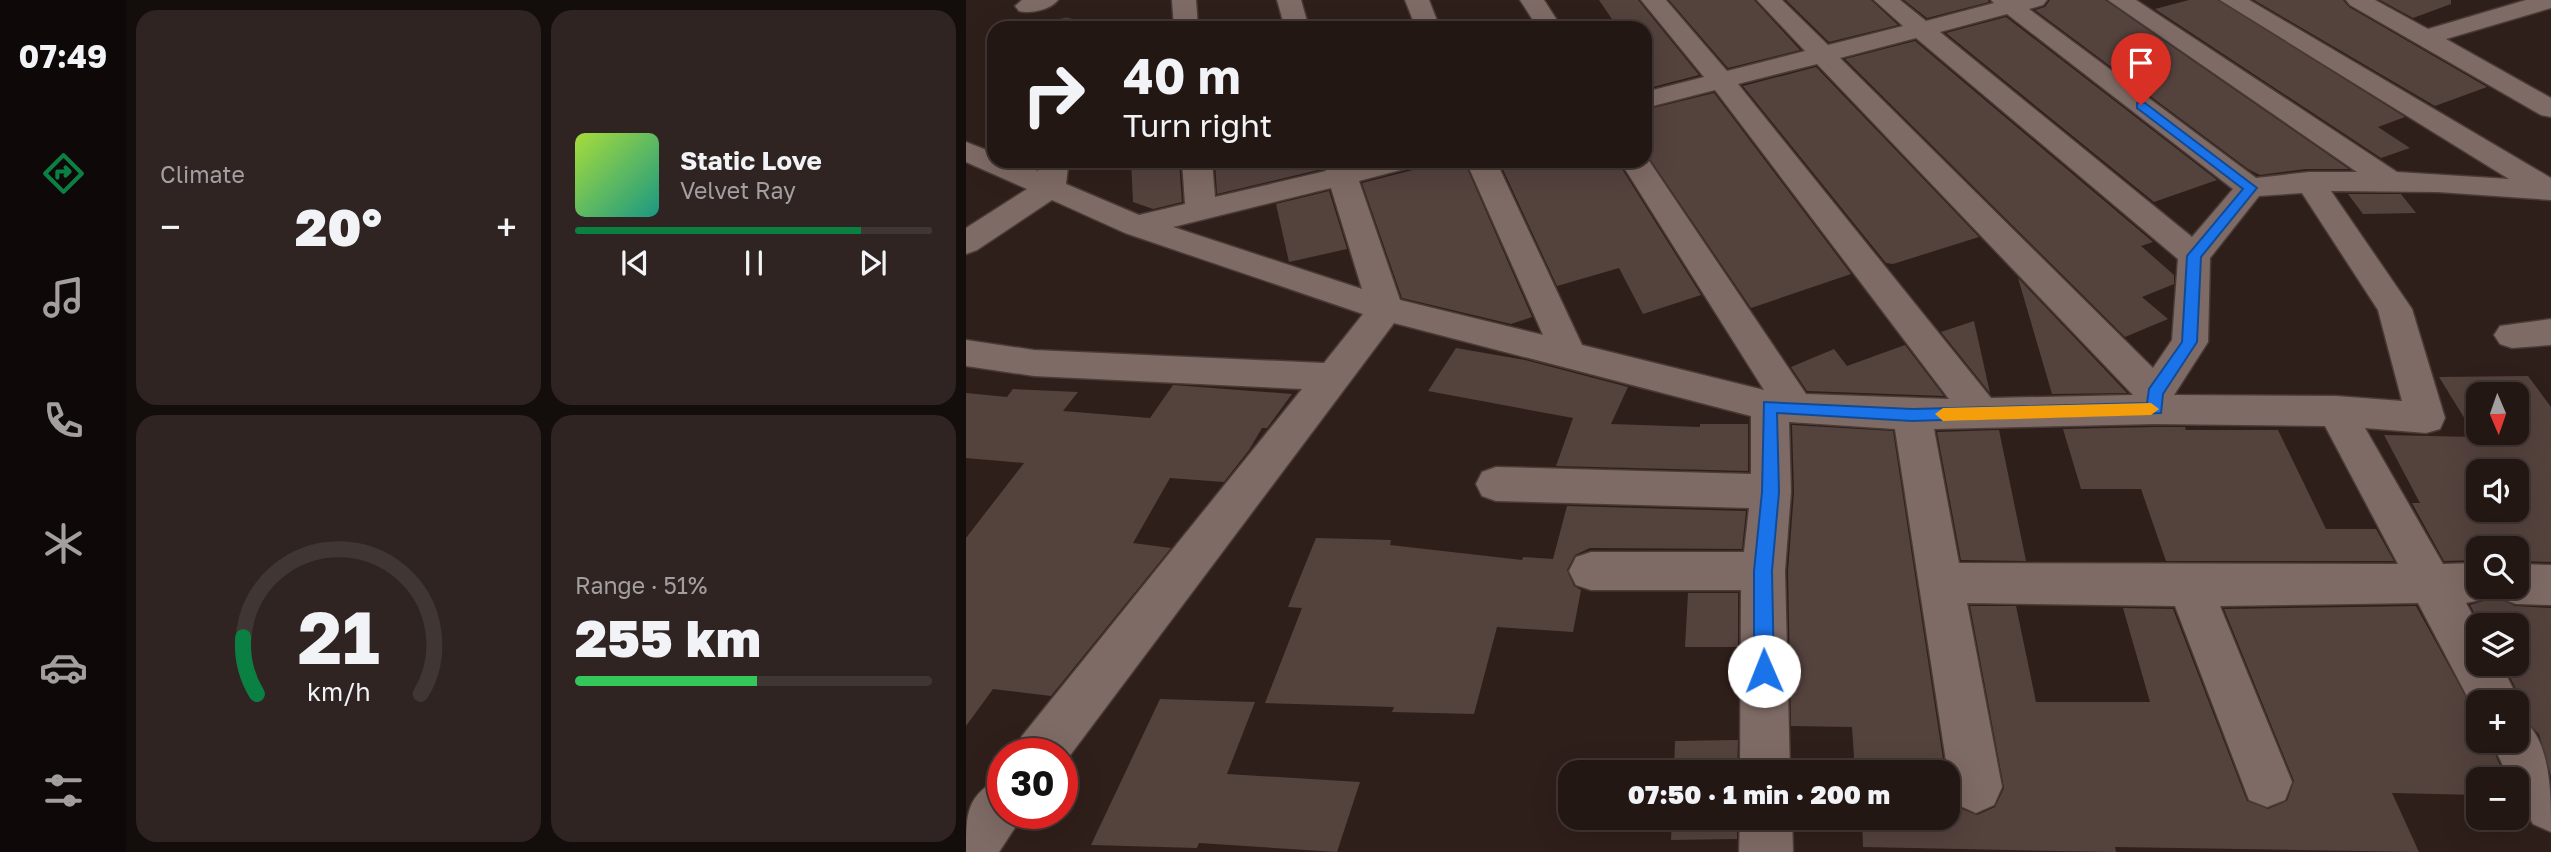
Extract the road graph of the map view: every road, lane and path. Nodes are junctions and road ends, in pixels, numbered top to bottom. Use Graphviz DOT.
graph roads {
  1 [pos="1184,0"];
  2 [pos="1289,0"];
  3 [pos="1416,0"];
  4 [pos="1532,0"];
  5 [pos="1653,0"];
  6 [pos="1769,0"];
  7 [pos="1886,0"];
  8 [pos="2120,0"];
  9 [pos="2232,0"];
  10 [pos="2358,0"];
  11 [pos="2550,0"];
  12 [pos="2016,2"];
  13 [pos="1186,21"];
  14 [pos="1295,21"];
  15 [pos="1425,21"];
  16 [pos="1546,21"];
  17 [pos="1920,30"];
  18 [pos="2425,38"];
  19 [pos="1822,55"];
  20 [pos="1721,80"];
  21 [pos="2551,80"];
  22 [pos="2501,82"];
  23 [pos="1652,98"];
  24 [pos="2551,109"];
  25 [pos="966,151"];
  26 [pos="987,157"];
  27 [pos="1030,168"];
  28 [pos="1198,168"];
  29 [pos="1484,168"];
  30 [pos="1638,168"];
  31 [pos="1340,169"];
  32 [pos="1052,174"];
  33 [pos="2387,179"];
  34 [pos="2309,181"];
  35 [pos="2250,188"];
  36 [pos="2551,191"];
  37 [pos="1201,210"];
  38 [pos="1136,226"];
  39 [pos="966,243"];
  40 [pos="2194,256"];
  41 [pos="1387,309"];
  42 [pos="2551,332"];
  43 [pos="2512,335"];
  44 [pos="966,353"];
  45 [pos="1570,357"];
  46 [pos="1334,377"];
  47 [pos="2155,401"];
  48 [pos="1782,407"];
  49 [pos="2336,411"];
  50 [pos="1980,413"];
  51 [pos="1912,415"];
  52 [pos="1496,484"];
  53 [pos="1770,492"];
  54 [pos="1591,570"];
  55 [pos="1763,571"];
  56 [pos="2432,582"];
  57 [pos="1942,583"];
  58 [pos="2466,583"];
  59 [pos="2529,584"];
  60 [pos="2551,585"];
  61 [pos="2190,586"];
  62 [pos="2490,690"];
  63 [pos="1053,738"];
  64 [pos="2523,753"];
  65 [pos="1765,760"];
  66 [pos="2267,782"];
  67 [pos="1976,788"];
  68 [pos="2551,806"];
  69 [pos="987,824"];
  70 [pos="1766,830"];
  71 [pos="966,852"];
  72 [pos="1766,852"];
  1 -- 13 [label="street"];
  2 -- 14 [label="street"];
  3 -- 15 [label="street"];
  4 -- 16 [label="street"];
  5 -- 20 [label="street"];
  6 -- 19 [label="street"];
  7 -- 17 [label="street"];
  8 -- 33 [label="street"];
  9 -- 36 [label="street"];
  10 -- 18 [label="street"];
  11 -- 18 [label="street"];
  12 -- 17 [label="street"];
  12 -- 35 [label="street"];
  17 -- 19 [label="street"];
  17 -- 40 [label="street"];
  18 -- 22 [label="street"];
  19 -- 20 [label="street"];
  19 -- 47 [label="street"];
  20 -- 23 [label="street"];
  20 -- 50 [label="street"];
  21 -- 22 [label="street"];
  22 -- 24 [label="street"];
  25 -- 26 [label="street"];
  27 -- 32 [label="street"];
  28 -- 37 [label="street"];
  29 -- 45 [label="street"];
  30 -- 48 [label="street"];
  31 -- 37 [label="street"];
  31 -- 41 [label="street"];
  32 -- 38 [label="street"];
  32 -- 39 [label="street"];
  33 -- 34 [label="street"];
  33 -- 36 [label="street"];
  34 -- 35 [label="street"];
  34 -- 49 [label="street"];
  35 -- 40 [label="street"];
  37 -- 38 [label="street"];
  38 -- 41 [label="street"];
  40 -- 47 [label="street"];
  41 -- 45 [label="street"];
  41 -- 46 [label="street"];
  42 -- 43 [label="street"];
  44 -- 46 [label="street"];
  45 -- 48 [label="street"];
  46 -- 63 [label="street"];
  47 -- 49 [label="street"];
  47 -- 50 [label="street"];
  48 -- 51 [label="street"];
  48 -- 53 [label="street"];
  49 -- 56 [label="street"];
  50 -- 51 [label="street"];
  51 -- 57 [label="street"];
  52 -- 53 [label="street"];
  53 -- 55 [label="street"];
  54 -- 55 [label="street"];
  55 -- 65 [label="street"];
  56 -- 58 [label="street"];
  56 -- 61 [label="street"];
  56 -- 62 [label="street"];
  57 -- 61 [label="street"];
  57 -- 67 [label="street"];
  59 -- 60 [label="street"];
  61 -- 66 [label="street"];
  64 -- 68 [label="street"];
  69 -- 71 [label="street"];
  70 -- 72 [label="street"];
}
